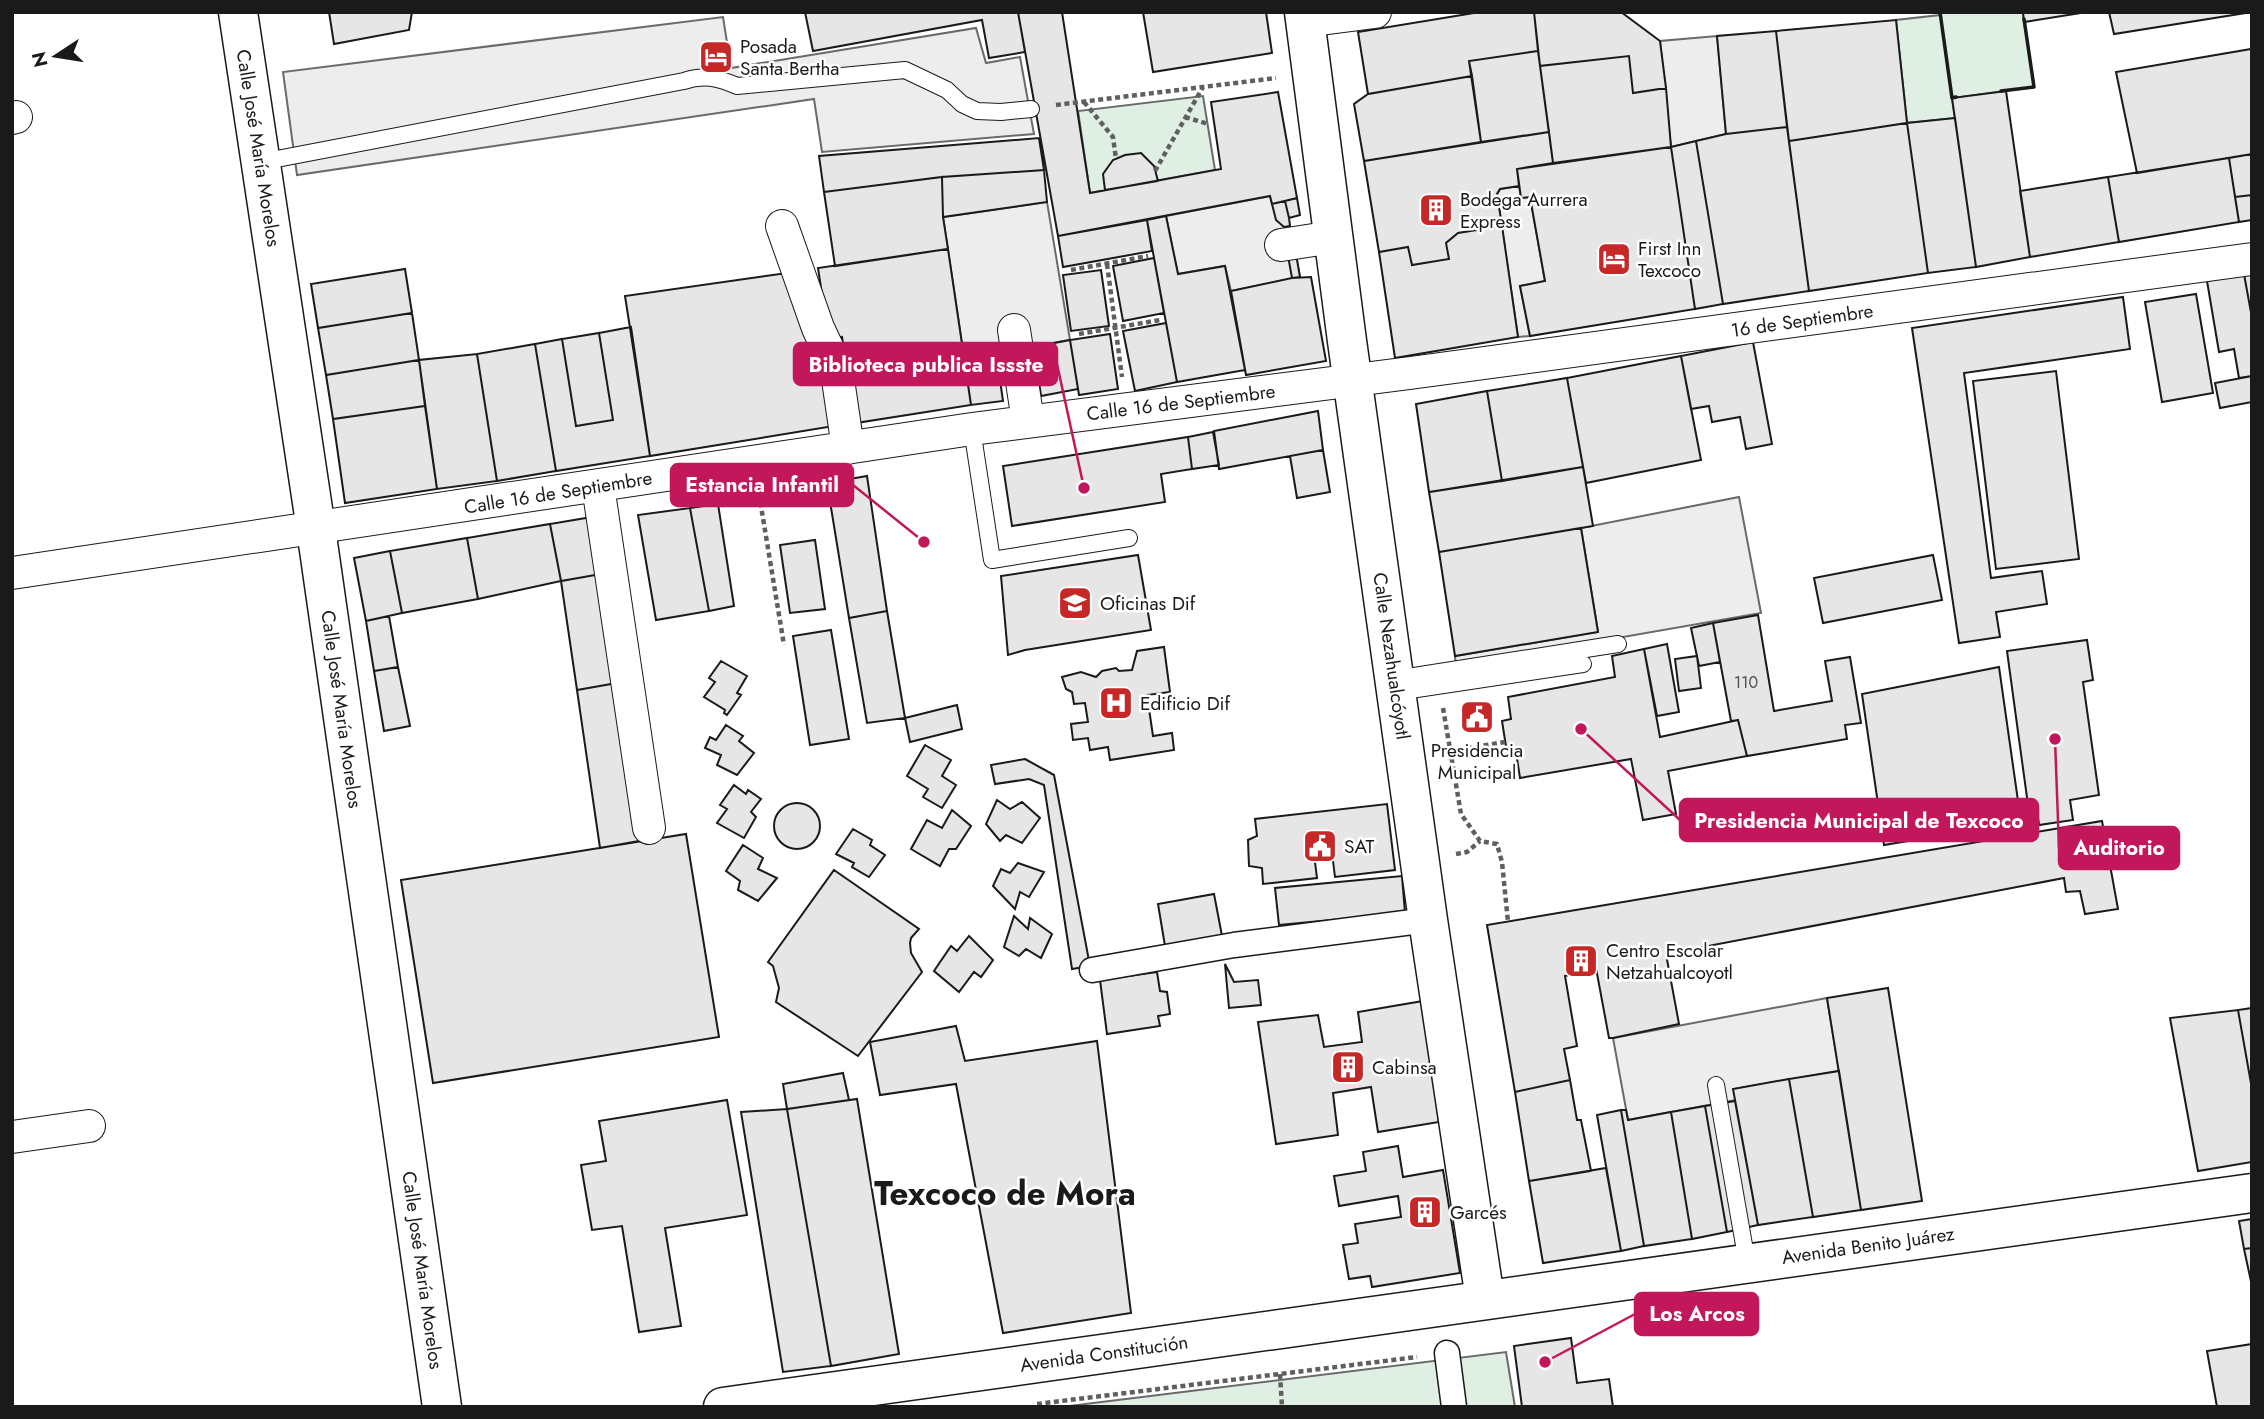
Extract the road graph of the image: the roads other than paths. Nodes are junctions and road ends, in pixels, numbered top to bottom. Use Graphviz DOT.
graph roads {
  1 [pos="238,12"];
  2 [pos="1375,12"];
  3 [pos="1305,17"];
  4 [pos="1031,108"];
  5 [pos="261,162"];
  6 [pos="782,226"];
  7 [pos="1333,237"];
  8 [pos="1281,245"];
  9 [pos="2252,259"];
  10 [pos="1014,330"];
  11 [pos="1353,379"];
  12 [pos="1028,421"];
  13 [pos="972,429"];
  14 [pos="848,448"];
  15 [pos="598,486"];
  16 [pos="316,529"];
  17 [pos="1129,538"];
  18 [pos="12,573"];
  19 [pos="1618,644"];
  20 [pos="1583,664"];
  21 [pos="1396,685"];
  22 [pos="649,828"];
  23 [pos="1428,920"];
  24 [pos="1091,970"];
  25 [pos="1716,1085"];
  26 [pos="89,1126"];
  27 [pos="12,1137"];
  28 [pos="2252,1193"];
  29 [pos="1747,1262"];
  30 [pos="1485,1298"];
  31 [pos="1447,1353"];
  32 [pos="442,1407"];
  33 [pos="723,1407"];
  34 [pos="1454,1407"];
  1 -- 5 [label="street, Calle José María Morelos"];
  2 -- 3 [label="street"];
  3 -- 7 [label="street, Calle Nezahualcóyotl"];
  4 -- 5 [label="lane"];
  5 -- 16 [label="street, Calle José María Morelos"];
  6 -- 14 [label="street"];
  7 -- 8 [label="street"];
  7 -- 11 [label="street, Calle Nezahualcóyotl"];
  9 -- 11 [label="street, 16 de Septiembre"];
  10 -- 12 [label="street"];
  11 -- 12 [label="street, Calle 16 de Septiembre"];
  11 -- 21 [label="street, Calle Nezahualcóyotl"];
  12 -- 13 [label="street, Calle 16 de Septiembre"];
  13 -- 14 [label="street, Calle 16 de Septiembre"];
  13 -- 17 [label="lane"];
  14 -- 15 [label="street, Calle 16 de Septiembre"];
  15 -- 16 [label="street, Calle 16 de Septiembre"];
  15 -- 22 [label="street"];
  16 -- 18 [label="street, Calle 16 de Septiembre"];
  16 -- 32 [label="street, Calle José María Morelos"];
  19 -- 21 [label="lane"];
  20 -- 21 [label="lane"];
  21 -- 23 [label="street, Calle Nezahualcóyotl"];
  23 -- 24 [label="street"];
  23 -- 30 [label="street, Calle Nezahualcóyotl"];
  25 -- 29 [label="lane"];
  26 -- 27 [label="street"];
  28 -- 29 [label="street, Avenida Benito Juárez"];
  29 -- 30 [label="street, Avenida Benito Juárez"];
  30 -- 33 [label="street, Avenida Constitución"];
  31 -- 34 [label="street"];
}
